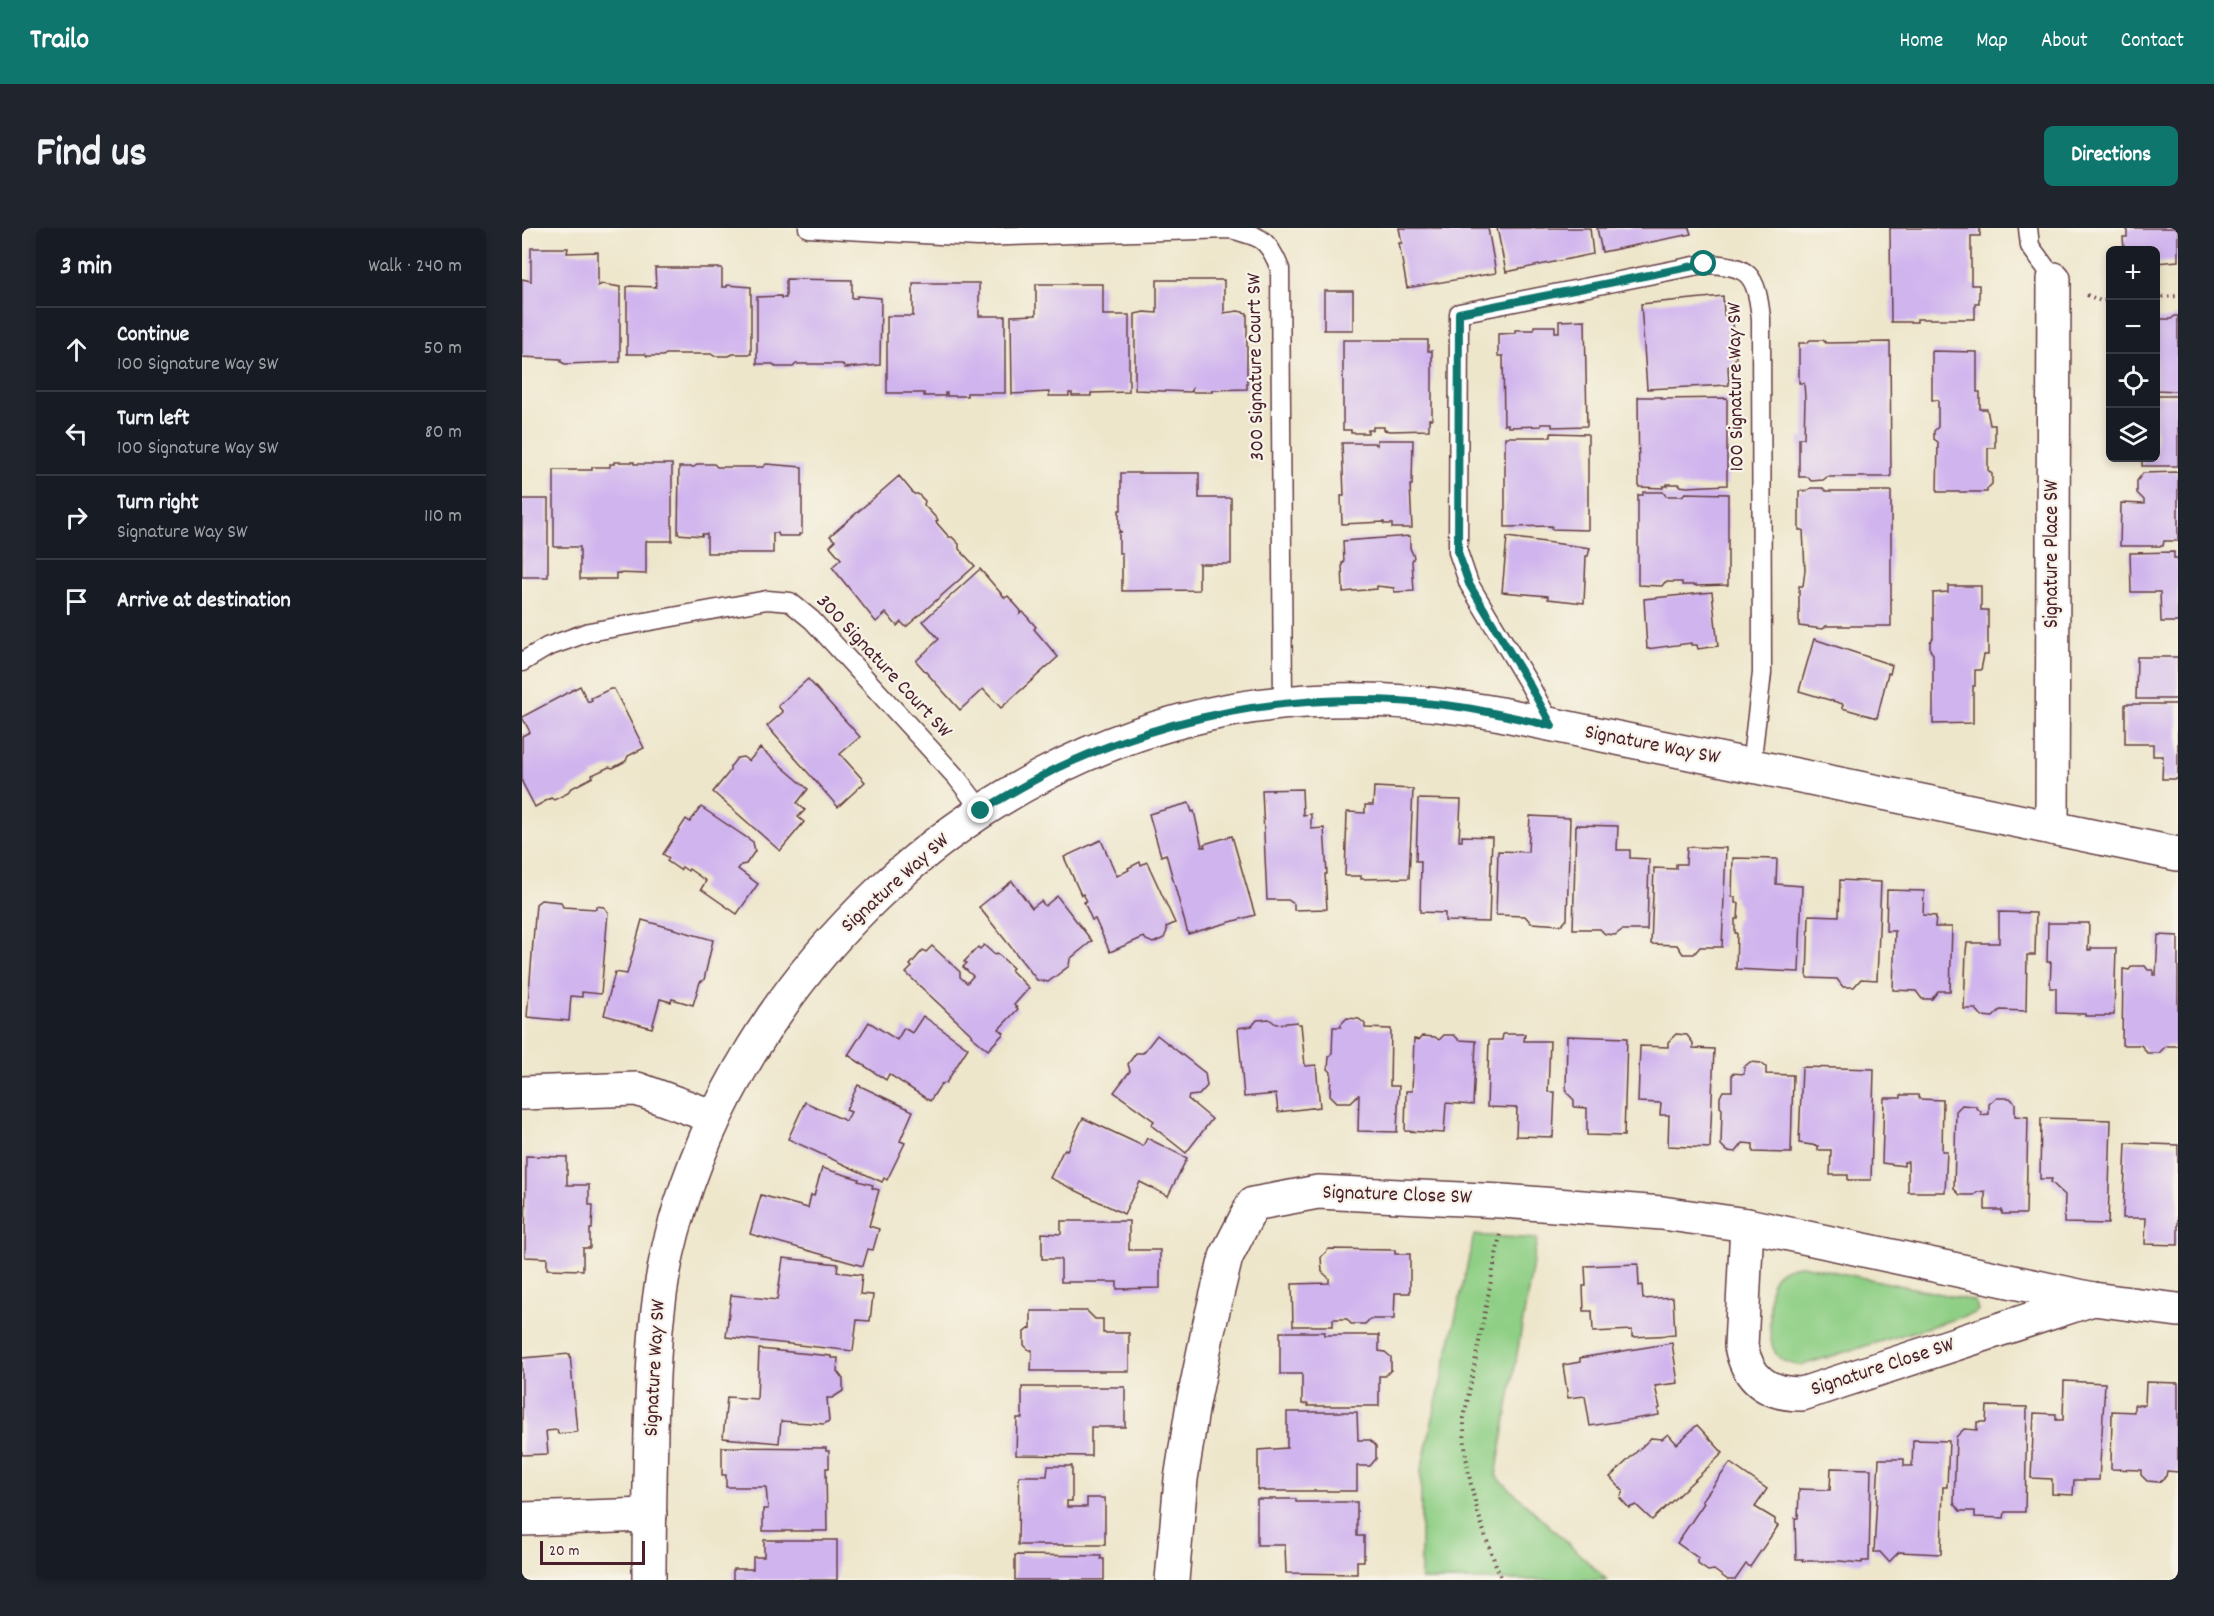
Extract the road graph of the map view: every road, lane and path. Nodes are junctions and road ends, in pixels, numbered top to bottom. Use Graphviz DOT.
graph roads {
  1 [pos="808,228"];
  2 [pos="2028,228"];
  3 [pos="2054,279"];
  4 [pos="2178,296"];
  5 [pos="2160,297"];
  6 [pos="522,662"];
  7 [pos="1283,703"];
  8 [pos="1552,726"];
  9 [pos="1751,766"];
  10 [pos="981,811"];
  11 [pos="2052,828"];
  12 [pos="2178,854"];
  13 [pos="522,1093"];
  14 [pos="714,1117"];
  15 [pos="1502,1201"];
  16 [pos="1747,1225"];
  17 [pos="2093,1299"];
  18 [pos="2178,1310"];
  19 [pos="650,1515"];
  20 [pos="522,1519"];
  21 [pos="649,1580"];
  22 [pos="1172,1580"];
  23 [pos="1502,1580"];
  1 -- 7 [label="lane, 300 Signature Court SW"];
  2 -- 3 [label="lane"];
  3 -- 11 [label="street, Signature Place SW"];
  4 -- 5 [label="path"];
  6 -- 10 [label="lane, 300 Signature Court SW"];
  7 -- 8 [label="street, Signature Way SW"];
  7 -- 10 [label="street, Signature Way SW"];
  8 -- 9 [label="street, Signature Way SW"];
  8 -- 9 [label="lane, 100 Signature Way SW"];
  9 -- 11 [label="street, Signature Way SW"];
  10 -- 14 [label="street, Signature Way SW"];
  11 -- 12 [label="street, Signature Way SW"];
  13 -- 14 [label="street"];
  14 -- 19 [label="street, Signature Way SW"];
  15 -- 16 [label="street, Signature Close SW"];
  15 -- 22 [label="street, Signature Close SW"];
  15 -- 23 [label="path"];
  16 -- 17 [label="street, Signature Close SW"];
  16 -- 17 [label="street, Signature Close SW"];
  17 -- 18 [label="street, Signature Close SW"];
  19 -- 20 [label="street"];
  19 -- 21 [label="street, Signature Way SW"];
}
